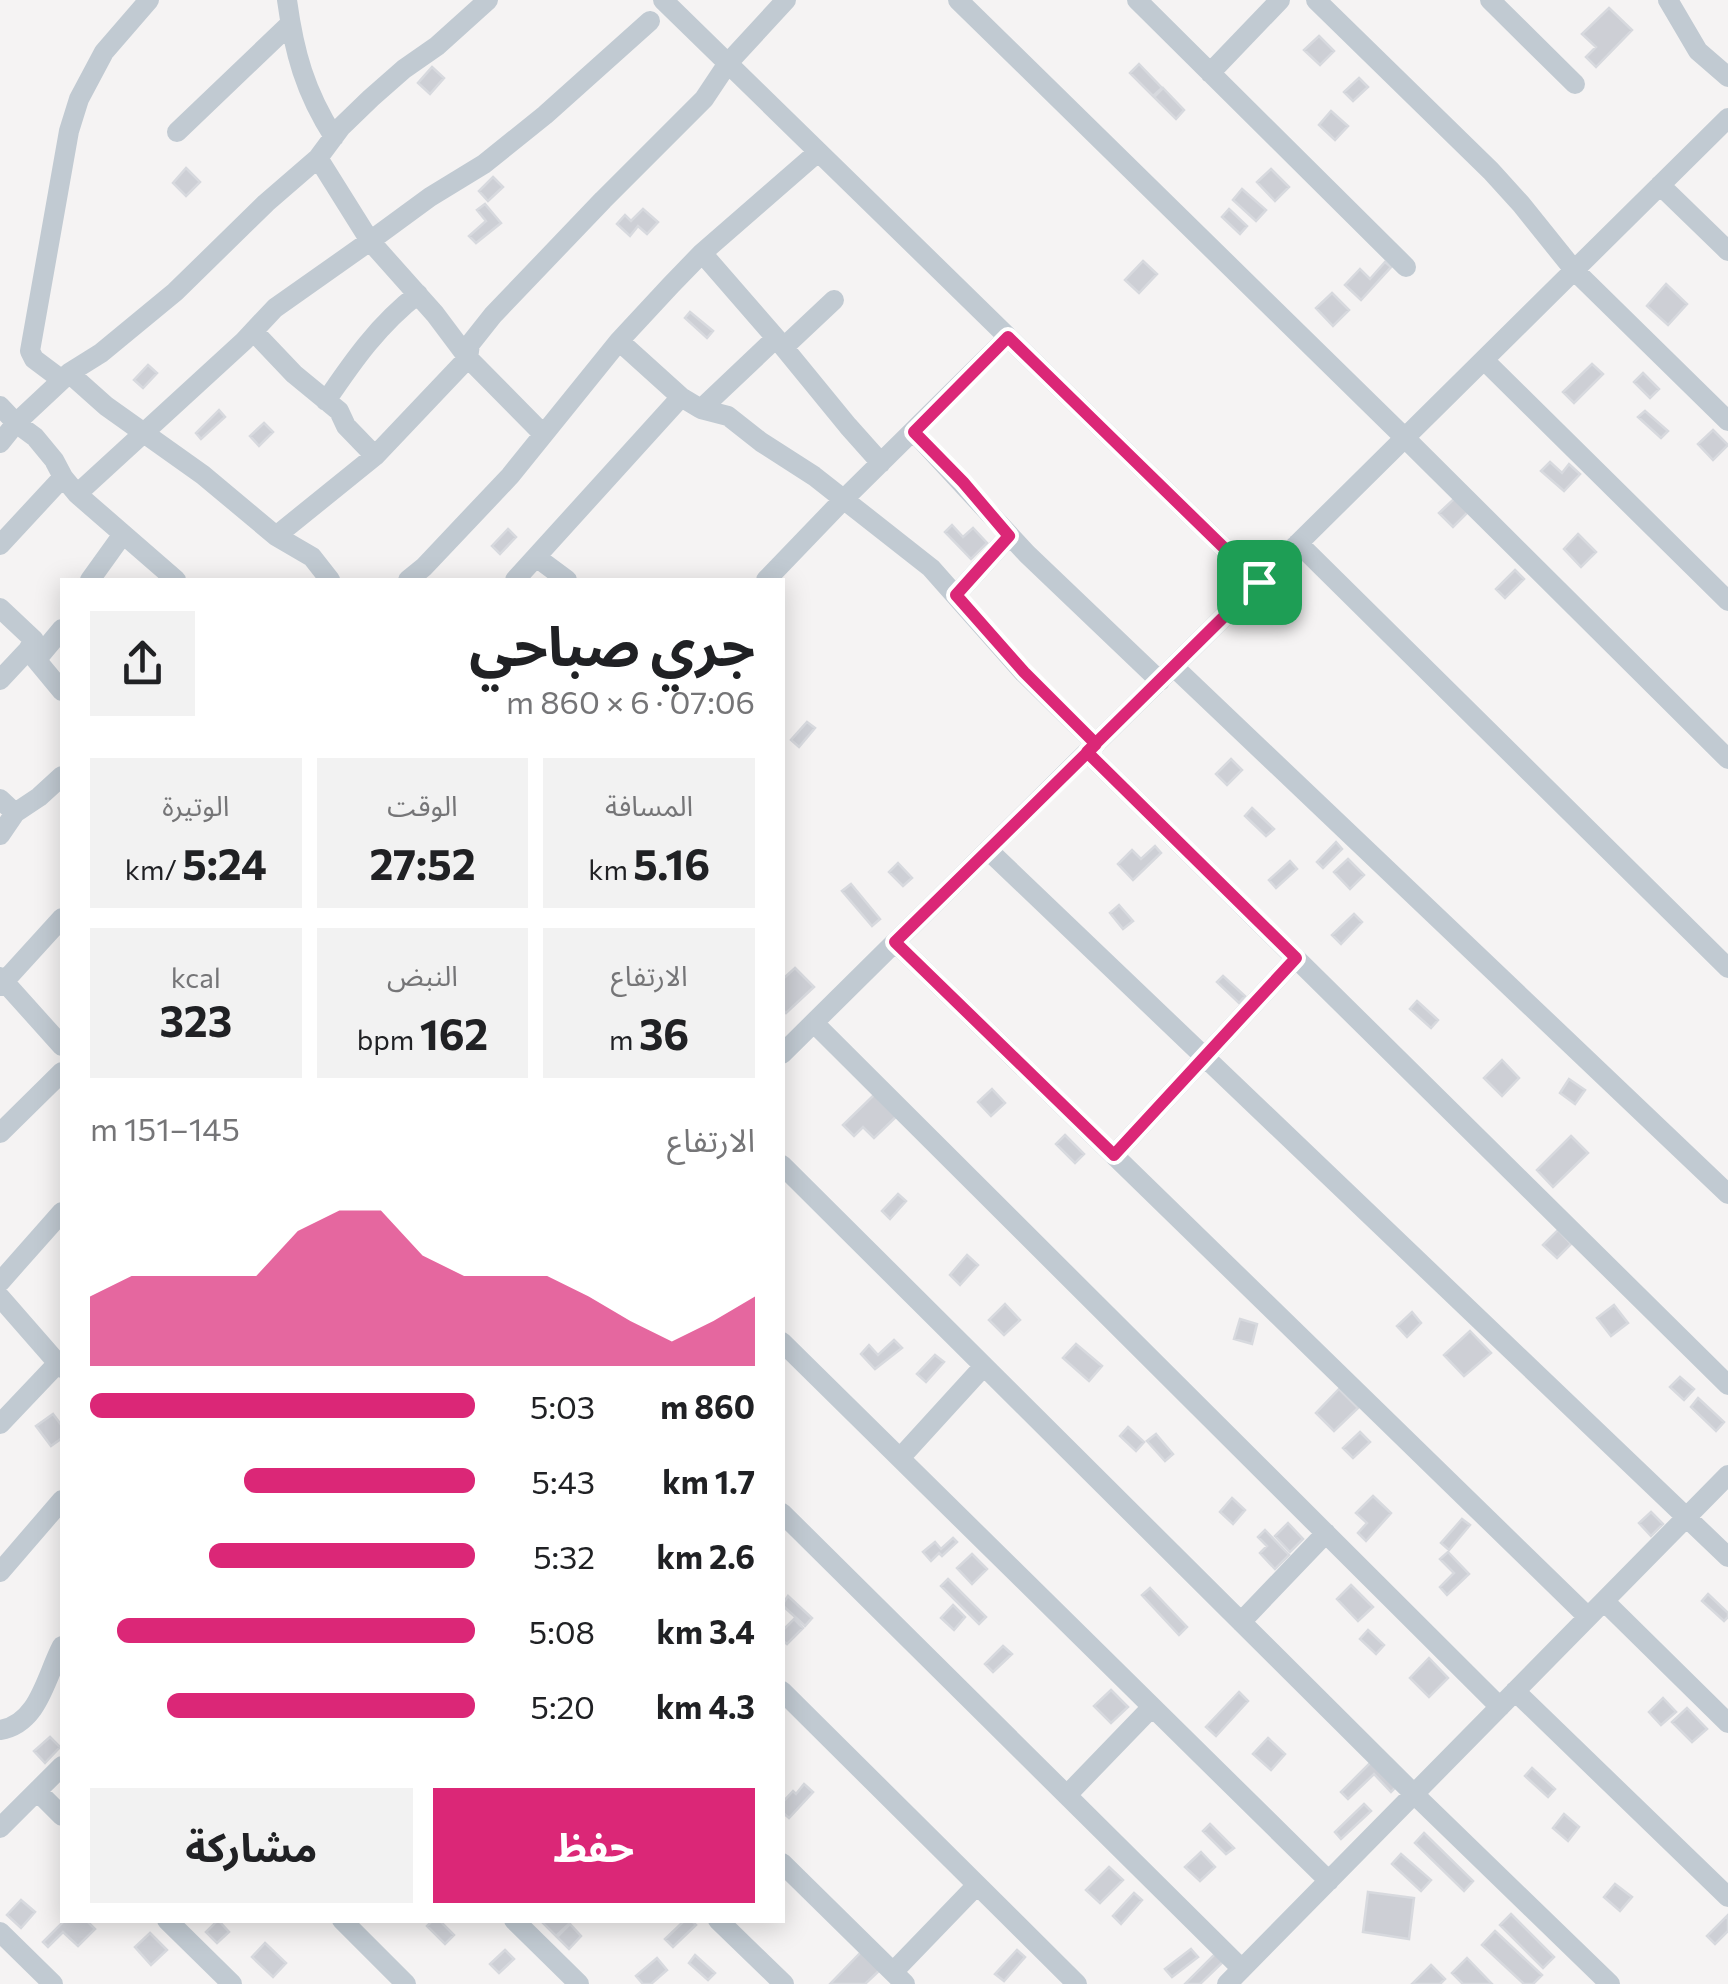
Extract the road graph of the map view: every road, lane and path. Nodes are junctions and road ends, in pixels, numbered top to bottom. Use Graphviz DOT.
graph roads {
  1 [pos="149,0"];
  2 [pos="286,0"];
  3 [pos="488,0"];
  4 [pos="663,0"];
  5 [pos="786,0"];
  6 [pos="958,0"];
  7 [pos="1136,0"];
  8 [pos="1280,0"];
  9 [pos="1316,0"];
  10 [pos="1490,0"];
  11 [pos="1668,0"];
  12 [pos="650,21"];
  13 [pos="290,24"];
  14 [pos="728,63"];
  15 [pos="1210,73"];
  16 [pos="1728,76"];
  17 [pos="1575,84"];
  18 [pos="1728,118"];
  19 [pos="177,132"];
  20 [pos="334,137"];
  21 [pos="818,152"];
  22 [pos="318,158"];
  23 [pos="1660,185"];
  24 [pos="370,241"];
  25 [pos="1728,251"];
  26 [pos="702,254"];
  27 [pos="1406,267"];
  28 [pos="1574,270"];
  29 [pos="418,294"];
  30 [pos="834,300"];
  31 [pos="254,332"];
  32 [pos="1008,337"];
  33 [pos="620,341"];
  34 [pos="780,342"];
  35 [pos="468,358"];
  36 [pos="1484,360"];
  37 [pos="65,376"];
  38 [pos="681,397"];
  39 [pos="326,401"];
  40 [pos="0,406"];
  41 [pos="702,409"];
  42 [pos="1728,421"];
  43 [pos="16,423"];
  44 [pos="144,432"];
  45 [pos="914,432"];
  46 [pos="543,434"];
  47 [pos="1405,438"];
  48 [pos="0,444"];
  49 [pos="375,456"];
  50 [pos="881,463"];
  51 [pos="63,477"];
  52 [pos="77,494"];
  53 [pos="842,501"];
  54 [pos="123,534"];
  55 [pos="276,536"];
  56 [pos="1009,536"];
  57 [pos="1298,543"];
  58 [pos="0,545"];
  59 [pos="536,557"];
  60 [pos="91,578"];
  61 [pos="174,578"];
  62 [pos="328,578"];
  63 [pos="410,578"];
  64 [pos="517,578"];
  65 [pos="564,578"];
  66 [pos="768,578"];
  67 [pos="1259,582"];
  68 [pos="956,595"];
  69 [pos="1728,601"];
  70 [pos="0,608"];
  71 [pos="60,630"];
  72 [pos="33,655"];
  73 [pos="1167,674"];
  74 [pos="0,680"];
  75 [pos="60,689"];
  76 [pos="1092,748"];
  77 [pos="1728,759"];
  78 [pos="60,778"];
  79 [pos="8,806"];
  80 [pos="0,835"];
  81 [pos="988,850"];
  82 [pos="60,920"];
  83 [pos="895,942"];
  84 [pos="1296,958"];
  85 [pos="1728,968"];
  86 [pos="1,981"];
  87 [pos="814,1022"];
  88 [pos="60,1044"];
  89 [pos="785,1051"];
  90 [pos="1205,1056"];
  91 [pos="60,1074"];
  92 [pos="0,1133"];
  93 [pos="1114,1155"];
  94 [pos="785,1171"];
  95 [pos="1728,1194"];
  96 [pos="60,1214"];
  97 [pos="0,1282"];
  98 [pos="0,1297"];
  99 [pos="785,1345"];
  100 [pos="59,1359"];
  101 [pos="984,1366"];
  102 [pos="1728,1385"];
  103 [pos="10,1401"];
  104 [pos="0,1424"];
  105 [pos="900,1458"];
  106 [pos="1728,1475"];
  107 [pos="60,1502"];
  108 [pos="785,1516"];
  109 [pos="1687,1517"];
  110 [pos="1326,1533"];
  111 [pos="1728,1557"];
  112 [pos="0,1572"];
  113 [pos="1604,1601"];
  114 [pos="1588,1617"];
  115 [pos="1240,1622"];
  116 [pos="60,1650"];
  117 [pos="45,1684"];
  118 [pos="785,1694"];
  119 [pos="60,1696"];
  120 [pos="1508,1699"];
  121 [pos="1152,1706"];
  122 [pos="1728,1723"];
  123 [pos="0,1730"];
  124 [pos="60,1768"];
  125 [pos="38,1791"];
  126 [pos="1067,1794"];
  127 [pos="1414,1794"];
  128 [pos="60,1814"];
  129 [pos="0,1828"];
  130 [pos="785,1866"];
  131 [pos="1329,1881"];
  132 [pos="977,1885"];
  133 [pos="1728,1897"];
  134 [pos="171,1923"];
  135 [pos="345,1923"];
  136 [pos="517,1923"];
  137 [pos="721,1923"];
  138 [pos="0,1932"];
  139 [pos="1235,1976"];
  140 [pos="899,1978"];
  141 [pos="53,1984"];
  142 [pos="232,1984"];
  143 [pos="406,1984"];
  144 [pos="579,1984"];
  145 [pos="784,1984"];
  146 [pos="1077,1984"];
  147 [pos="1610,1984"];
  1 -- 37 [label="street"];
  2 -- 13 [label="street"];
  3 -- 20 [label="street"];
  4 -- 14 [label="street"];
  5 -- 14 [label="street"];
  6 -- 47 [label="street"];
  7 -- 15 [label="street"];
  8 -- 15 [label="street"];
  9 -- 28 [label="street"];
  10 -- 17 [label="street"];
  11 -- 16 [label="street"];
  12 -- 24 [label="street"];
  13 -- 19 [label="street"];
  13 -- 20 [label="street"];
  14 -- 21 [label="street"];
  14 -- 35 [label="street"];
  15 -- 27 [label="street"];
  18 -- 23 [label="street"];
  20 -- 22 [label="street"];
  21 -- 26 [label="street"];
  21 -- 32 [label="street"];
  22 -- 24 [label="street"];
  22 -- 37 [label="street"];
  23 -- 25 [label="street"];
  23 -- 28 [label="street"];
  24 -- 29 [label="street"];
  24 -- 31 [label="street"];
  26 -- 33 [label="street"];
  26 -- 34 [label="street"];
  28 -- 36 [label="street"];
  28 -- 42 [label="street"];
  29 -- 35 [label="street"];
  29 -- 39 [label="street"];
  30 -- 34 [label="street"];
  31 -- 39 [label="street"];
  31 -- 44 [label="street"];
  32 -- 45 [label="street"];
  32 -- 67 [label="street"];
  33 -- 38 [label="street"];
  33 -- 46 [label="street"];
  34 -- 41 [label="street"];
  34 -- 50 [label="street"];
  35 -- 46 [label="street"];
  35 -- 49 [label="street"];
  36 -- 47 [label="street"];
  36 -- 69 [label="street"];
  37 -- 43 [label="street"];
  37 -- 44 [label="street"];
  38 -- 41 [label="street"];
  38 -- 59 [label="street"];
  39 -- 49 [label="street"];
  40 -- 43 [label="street"];
  41 -- 53 [label="street"];
  43 -- 48 [label="street"];
  43 -- 51 [label="street"];
  44 -- 52 [label="street"];
  44 -- 55 [label="street"];
  45 -- 50 [label="street"];
  45 -- 56 [label="street"];
  46 -- 63 [label="street"];
  47 -- 57 [label="street"];
  47 -- 77 [label="street"];
  49 -- 55 [label="street"];
  50 -- 53 [label="street"];
  51 -- 52 [label="street"];
  51 -- 58 [label="street"];
  52 -- 54 [label="street"];
  53 -- 66 [label="street"];
  53 -- 68 [label="street"];
  54 -- 60 [label="street"];
  54 -- 61 [label="street"];
  55 -- 62 [label="street"];
  56 -- 68 [label="street"];
  56 -- 73 [label="street"];
  57 -- 67 [label="street"];
  57 -- 85 [label="street"];
  59 -- 64 [label="street"];
  59 -- 65 [label="street"];
  67 -- 73 [label="street"];
  68 -- 76 [label="street"];
  70 -- 72 [label="street"];
  71 -- 72 [label="street"];
  72 -- 74 [label="street"];
  72 -- 75 [label="street"];
  73 -- 76 [label="street"];
  73 -- 95 [label="street"];
  76 -- 81 [label="street"];
  76 -- 84 [label="street"];
  78 -- 79 [label="street"];
  79 -- 80 [label="street"];
  81 -- 83 [label="street"];
  81 -- 90 [label="street"];
  82 -- 86 [label="street"];
  83 -- 87 [label="street"];
  83 -- 93 [label="street"];
  84 -- 90 [label="street"];
  84 -- 102 [label="street"];
  86 -- 88 [label="street"];
  87 -- 89 [label="street"];
  87 -- 110 [label="street"];
  90 -- 93 [label="street"];
  90 -- 109 [label="street"];
  91 -- 92 [label="street"];
  93 -- 114 [label="street"];
  94 -- 101 [label="street"];
  96 -- 97 [label="street"];
  98 -- 100 [label="street"];
  99 -- 105 [label="street"];
  100 -- 103 [label="street"];
  101 -- 105 [label="street"];
  101 -- 115 [label="street"];
  103 -- 104 [label="street"];
  105 -- 121 [label="street"];
  106 -- 109 [label="street"];
  107 -- 112 [label="street"];
  108 -- 126 [label="street"];
  109 -- 111 [label="street"];
  109 -- 113 [label="street"];
  110 -- 115 [label="street"];
  110 -- 120 [label="street"];
  113 -- 114 [label="street"];
  113 -- 122 [label="street"];
  114 -- 120 [label="street"];
  115 -- 127 [label="street"];
  116 -- 117 [label="street"];
  117 -- 119 [label="street"];
  117 -- 123 [label="street"];
  118 -- 132 [label="street"];
  120 -- 127 [label="street"];
  120 -- 133 [label="street"];
  121 -- 126 [label="street"];
  121 -- 131 [label="street"];
  124 -- 125 [label="street"];
  125 -- 128 [label="street"];
  125 -- 129 [label="street"];
  126 -- 139 [label="street"];
  127 -- 131 [label="street"];
  127 -- 147 [label="street"];
  130 -- 140 [label="street"];
  131 -- 139 [label="street"];
  132 -- 140 [label="street"];
  132 -- 146 [label="street"];
  134 -- 142 [label="street"];
  135 -- 143 [label="street"];
  136 -- 144 [label="street"];
  137 -- 145 [label="street"];
  138 -- 141 [label="street"];
}
